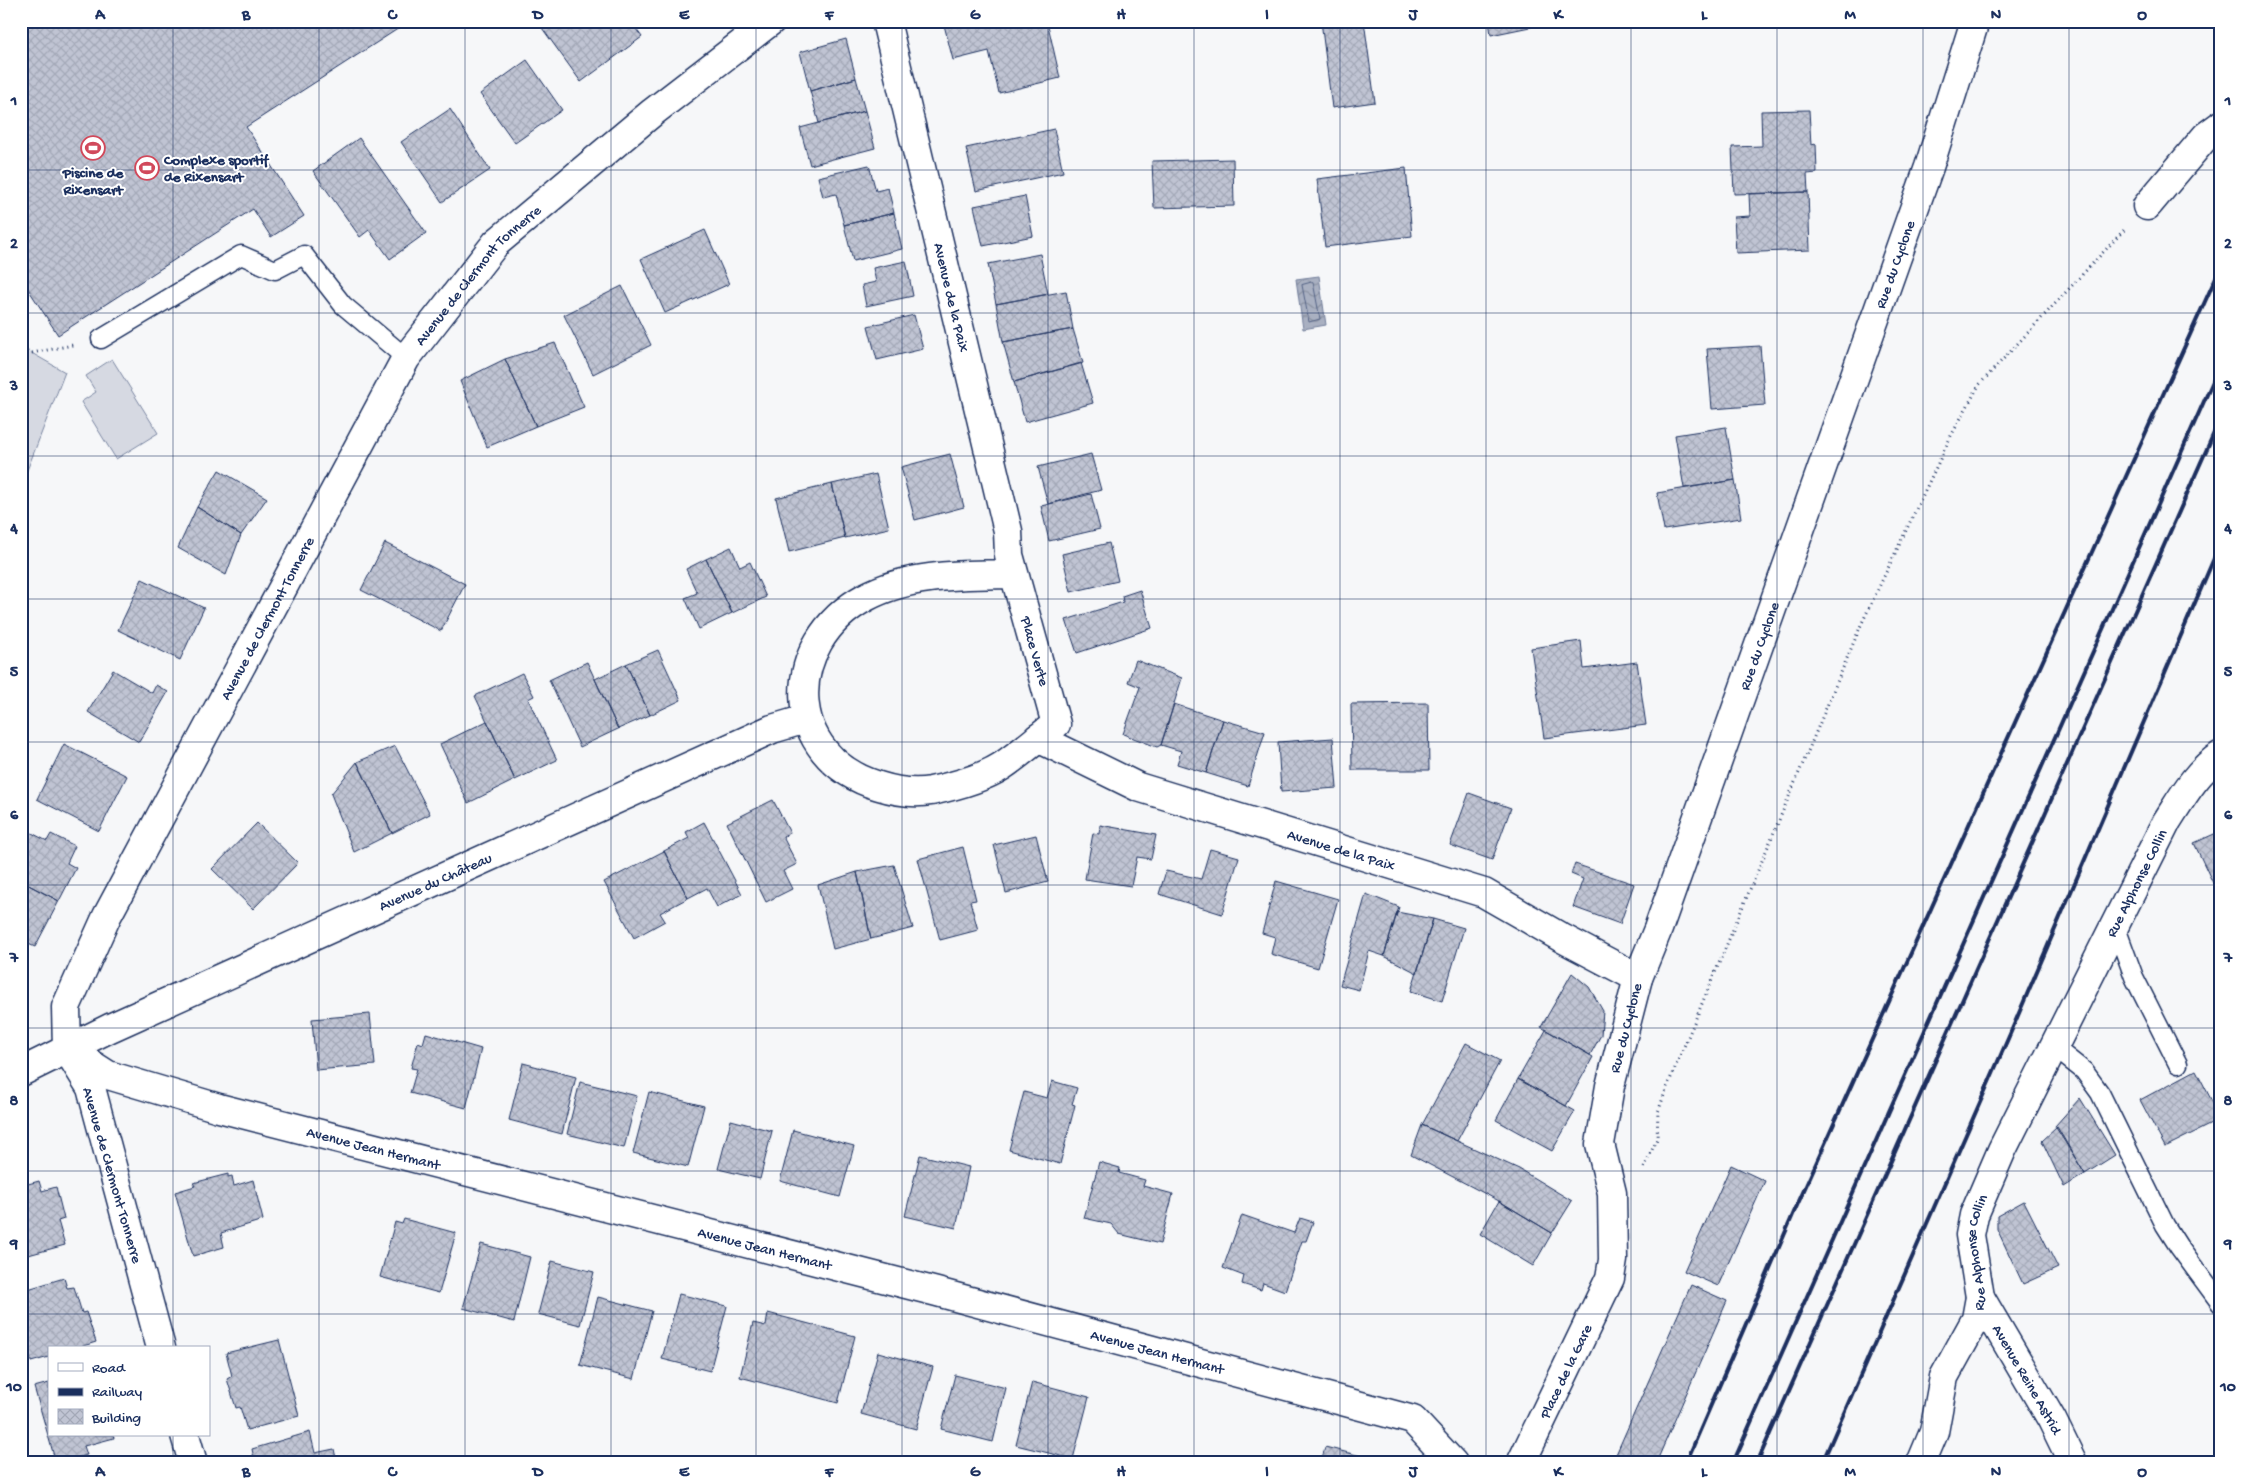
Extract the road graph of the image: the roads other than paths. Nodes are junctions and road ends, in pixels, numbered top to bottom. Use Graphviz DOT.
graph roads {
  1 [pos="771,21"];
  2 [pos="886,21"];
  3 [pos="1975,21"];
  4 [pos="2221,125"];
  5 [pos="2147,206"];
  6 [pos="101,339"];
  7 [pos="406,358"];
  8 [pos="1014,574"];
  9 [pos="806,719"];
  10 [pos="1038,738"];
  11 [pos="2221,755"];
  12 [pos="2115,925"];
  13 [pos="1638,978"];
  14 [pos="2055,1048"];
  15 [pos="67,1049"];
  16 [pos="2178,1064"];
  17 [pos="21,1072"];
  18 [pos="1610,1278"];
  19 [pos="1980,1297"];
  20 [pos="2221,1304"];
  21 [pos="160,1346"];
  22 [pos="185,1436"];
  23 [pos="193,1463"];
  24 [pos="1453,1463"];
  25 [pos="1521,1463"];
  26 [pos="1921,1463"];
  27 [pos="2073,1463"];
  1 -- 7 [label="street, Avenue de Clermont Tonnerre"];
  2 -- 8 [label="street, Avenue de la Paix"];
  3 -- 13 [label="street, Rue du Cyclone"];
  4 -- 5 [label="street"];
  6 -- 7 [label="lane"];
  7 -- 15 [label="street, Avenue de Clermont Tonnerre"];
  8 -- 9 [label="street, Place Verte"];
  8 -- 10 [label="street, Place Verte"];
  9 -- 10 [label="street, Place Verte"];
  9 -- 15 [label="street, Avenue du Château"];
  10 -- 13 [label="street, Avenue de la Paix"];
  11 -- 12 [label="street, Rue Alphonse Collin"];
  12 -- 14 [label="street, Rue Alphonse Collin"];
  12 -- 16 [label="lane"];
  13 -- 18 [label="street, Rue du Cyclone"];
  14 -- 19 [label="street, Rue Alphonse Collin"];
  14 -- 20 [label="lane"];
  15 -- 17 [label="street, Avenue du Château"];
  15 -- 21 [label="street, Avenue de Clermont Tonnerre"];
  15 -- 24 [label="street, Avenue Jean Hermant"];
  18 -- 25 [label="street, Place de la Gare"];
  19 -- 26 [label="street, Rue Alphonse Collin"];
  19 -- 27 [label="street, Avenue Reine Astrid"];
  22 -- 23 [label="street"];
}
